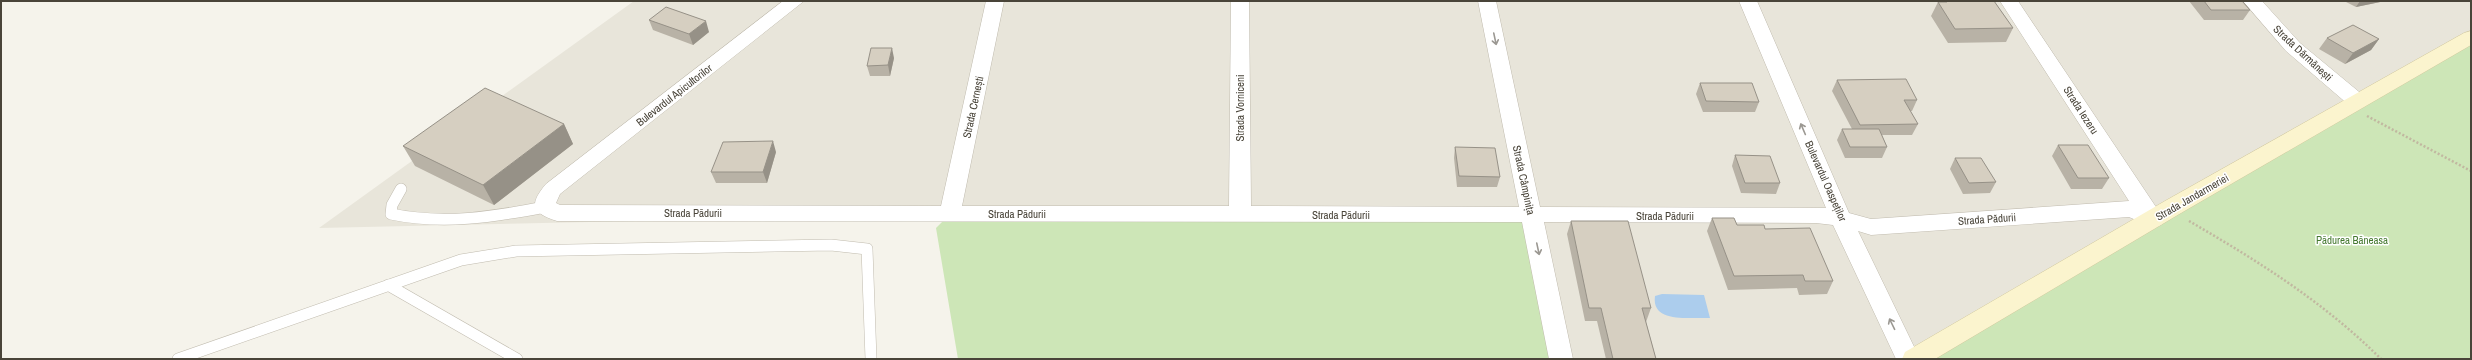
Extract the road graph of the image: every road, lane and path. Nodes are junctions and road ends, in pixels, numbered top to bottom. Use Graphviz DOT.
graph roads {
  1 [pos="795,1"];
  2 [pos="995,1"];
  3 [pos="1240,1"];
  4 [pos="1487,1"];
  5 [pos="1748,1"];
  6 [pos="2009,1"];
  7 [pos="2252,1"];
  8 [pos="2471,37"];
  9 [pos="2353,104"];
  10 [pos="2471,171"];
  11 [pos="401,189"];
  12 [pos="549,198"];
  13 [pos="950,214"];
  14 [pos="2161,214"];
  15 [pos="1240,215"];
  16 [pos="1532,216"];
  17 [pos="1841,218"];
  18 [pos="388,285"];
  19 [pos="178,359"];
  20 [pos="517,359"];
  21 [pos="871,359"];
  22 [pos="1561,359"];
  23 [pos="1908,359"];
  24 [pos="1914,359"];
  25 [pos="2381,359"];
  1 -- 12 [label="street, Bulevardul Apicultorilor"];
  2 -- 13 [label="street, Strada Cernești"];
  3 -- 15 [label="street, Strada Vorniceni"];
  4 -- 16 [label="street, Strada Câmpinița, one-way"];
  17 -- 5 [label="street, Bulevardul Oaspeților, one-way"];
  6 -- 14 [label="street, Strada Iezeru"];
  7 -- 9 [label="street, Strada Dărmănești"];
  8 -- 9 [label="street, Strada Jandarmeriei"];
  9 -- 10 [label="path"];
  9 -- 14 [label="street, Strada Jandarmeriei"];
  11 -- 12 [label="lane"];
  12 -- 13 [label="street, Strada Pădurii"];
  13 -- 15 [label="street, Strada Pădurii"];
  14 -- 17 [label="street, Strada Pădurii"];
  14 -- 24 [label="street, Strada Jandarmeriei"];
  14 -- 25 [label="path"];
  15 -- 16 [label="street, Strada Pădurii"];
  16 -- 17 [label="street, Strada Pădurii"];
  16 -- 22 [label="street, Strada Câmpinița, one-way"];
  23 -- 17 [label="street, Bulevardul Oaspeților, one-way"];
  18 -- 19 [label="lane"];
  18 -- 20 [label="lane"];
  18 -- 21 [label="lane"];
}
